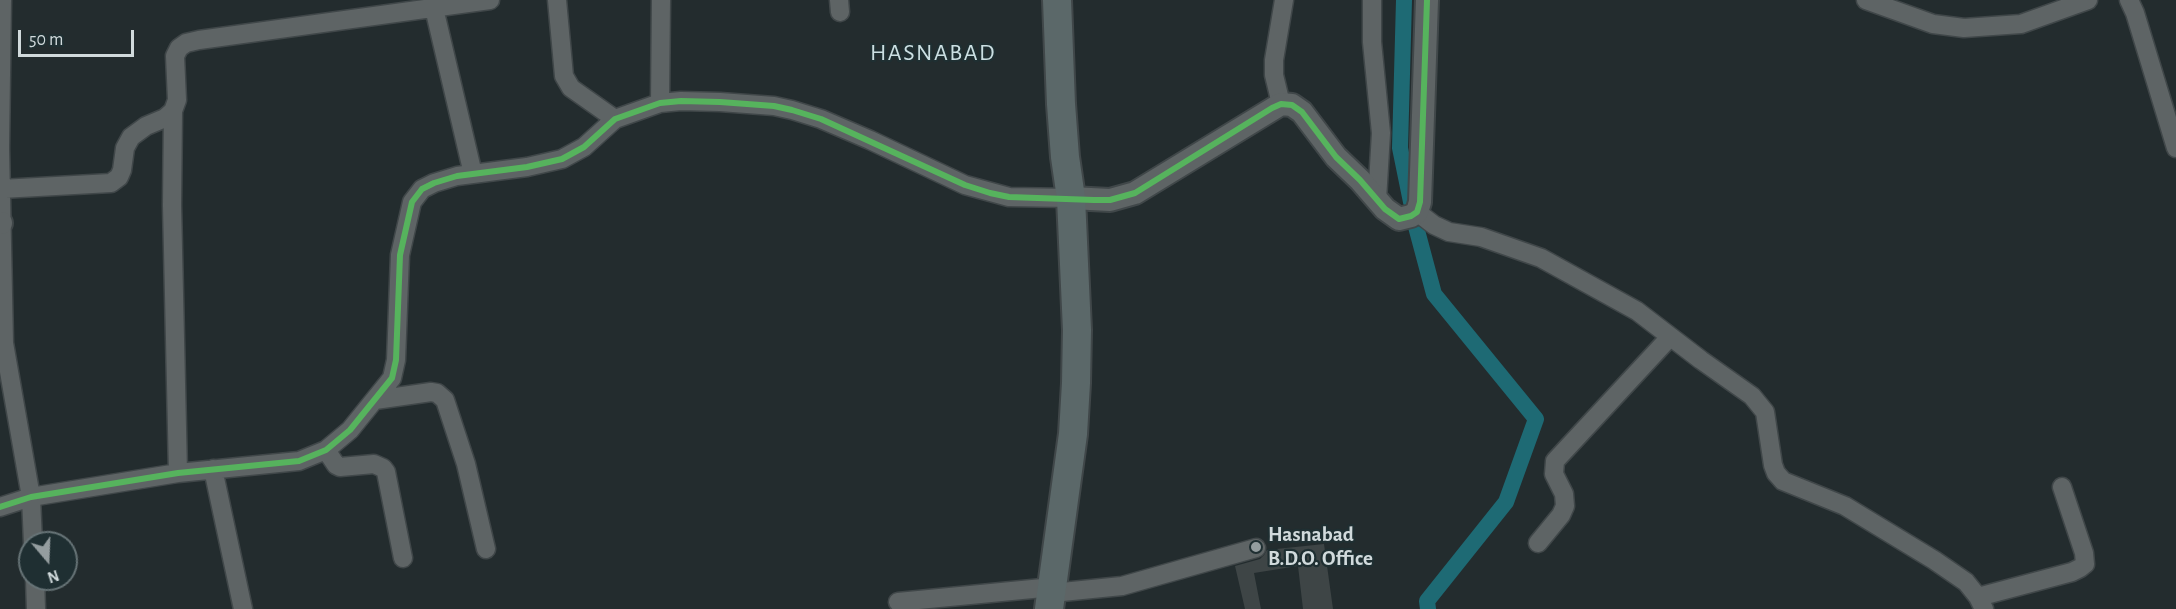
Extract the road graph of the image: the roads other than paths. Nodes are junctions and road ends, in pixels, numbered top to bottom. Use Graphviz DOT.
graph roads {
  1 [pos="2,0"];
  2 [pos="490,0"];
  3 [pos="557,0"];
  4 [pos="661,0"];
  5 [pos="1057,0"];
  6 [pos="1284,0"];
  7 [pos="1372,0"];
  8 [pos="1426,0"];
  9 [pos="1866,0"];
  10 [pos="2088,0"];
  11 [pos="2129,0"];
  12 [pos="434,8"];
  13 [pos="1,52"];
  14 [pos="660,102"];
  15 [pos="1281,104"];
  16 [pos="173,111"];
  17 [pos="615,118"];
  18 [pos="2176,148"];
  19 [pos="473,174"];
  20 [pos="1,189"];
  21 [pos="1071,198"];
  22 [pos="1377,200"];
  23 [pos="1417,212"];
  24 [pos="1,223"];
  25 [pos="1670,337"];
  26 [pos="2,343"];
  27 [pos="375,400"];
  28 [pos="326,450"];
  29 [pos="213,469"];
  30 [pos="178,473"];
  31 [pos="2062,487"];
  32 [pos="31,497"];
  33 [pos="0,507"];
  34 [pos="32,531"];
  35 [pos="1538,543"];
  36 [pos="1256,548"];
  37 [pos="486,549"];
  38 [pos="404,558"];
  39 [pos="35,591"];
  40 [pos="1051,596"];
  41 [pos="898,602"];
  42 [pos="1981,603"];
  43 [pos="36,609"];
  44 [pos="243,609"];
  1 -- 13 [label="street"];
  2 -- 12 [label="street"];
  3 -- 17 [label="street"];
  4 -- 14 [label="street"];
  5 -- 21 [label="main road"];
  6 -- 15 [label="street"];
  7 -- 22 [label="street"];
  8 -- 23 [label="street"];
  9 -- 10 [label="street"];
  11 -- 18 [label="street"];
  12 -- 16 [label="street"];
  12 -- 19 [label="street"];
  13 -- 20 [label="street"];
  14 -- 17 [label="street"];
  14 -- 21 [label="street"];
  15 -- 21 [label="street"];
  15 -- 22 [label="street"];
  16 -- 20 [label="street"];
  16 -- 30 [label="street"];
  17 -- 19 [label="street"];
  19 -- 27 [label="street"];
  20 -- 24 [label="street"];
  21 -- 40 [label="main road"];
  22 -- 23 [label="street"];
  23 -- 25 [label="street"];
  24 -- 26 [label="street"];
  25 -- 35 [label="street"];
  25 -- 42 [label="street"];
  26 -- 32 [label="street"];
  27 -- 28 [label="street"];
  27 -- 37 [label="street"];
  28 -- 29 [label="street"];
  28 -- 38 [label="street"];
  29 -- 30 [label="street"];
  29 -- 44 [label="street"];
  30 -- 32 [label="street"];
  31 -- 42 [label="street"];
  32 -- 33 [label="street"];
  32 -- 34 [label="street"];
  36 -- 40 [label="street"];
  39 -- 43 [label="street"];
  40 -- 41 [label="street"];
}
